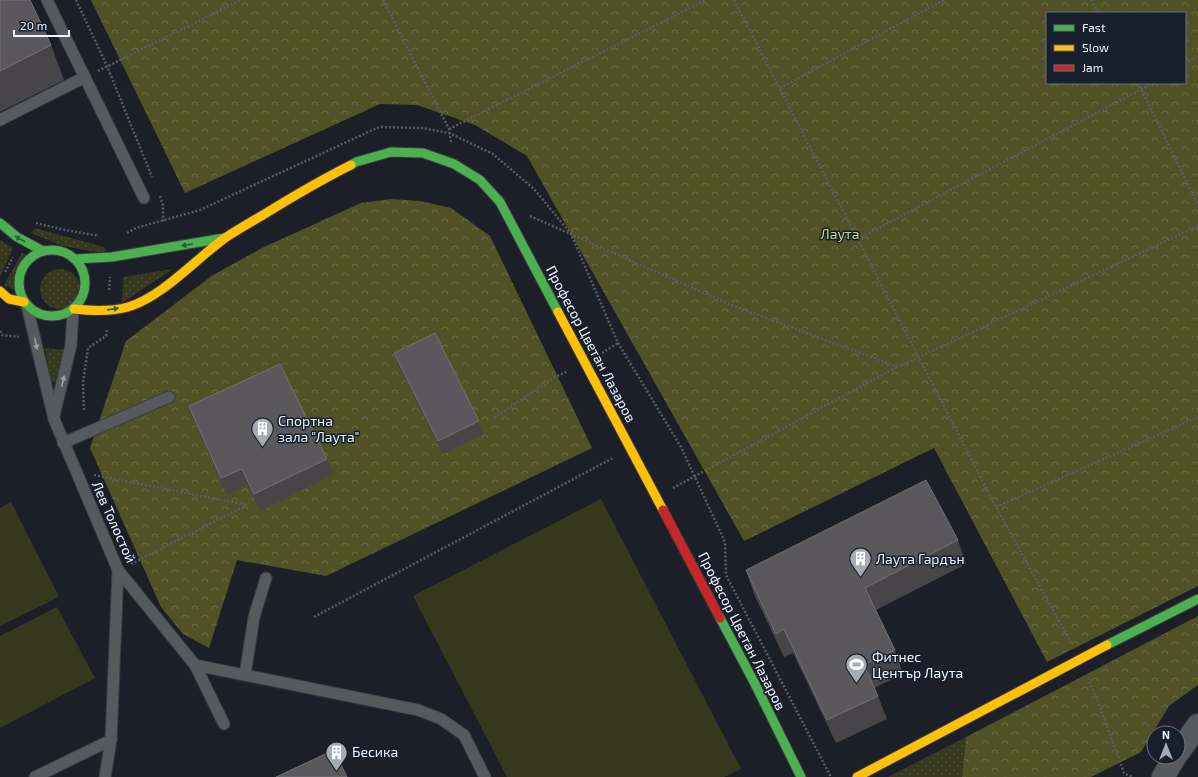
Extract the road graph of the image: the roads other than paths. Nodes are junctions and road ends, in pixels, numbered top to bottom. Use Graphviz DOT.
graph roads {
  1 [pos="47,0"];
  2 [pos="85,77"];
  3 [pos="0,120"];
  4 [pos="144,198"];
  5 [pos="0,223"];
  6 [pos="225,238"];
  7 [pos="43,251"];
  8 [pos="76,259"];
  9 [pos="0,292"];
  10 [pos="26,304"];
  11 [pos="73,310"];
  12 [pos="169,397"];
  13 [pos="54,419"];
  14 [pos="63,443"];
  15 [pos="118,570"];
  16 [pos="266,578"];
  17 [pos="1198,599"];
  18 [pos="194,665"];
  19 [pos="245,675"];
  20 [pos="224,724"];
  21 [pos="1198,725"];
  22 [pos="111,740"];
  23 [pos="1186,742"];
  24 [pos="1170,765"];
  25 [pos="35,777"];
  26 [pos="105,777"];
  27 [pos="486,777"];
  28 [pos="801,777"];
  29 [pos="857,777"];
  30 [pos="1163,777"];
  1 -- 2 [label="lane"];
  2 -- 3 [label="lane"];
  2 -- 4 [label="lane"];
  7 -- 5 [label="street, one-way"];
  6 -- 8 [label="street, Професор Цветан Лазаров, one-way"];
  11 -- 6 [label="street, Професор Цветан Лазаров, one-way"];
  6 -- 28 [label="street, Професор Цветан Лазаров"];
  7 -- 8 [label="street"];
  7 -- 10 [label="street"];
  8 -- 11 [label="street"];
  9 -- 10 [label="street"];
  10 -- 11 [label="street"];
  10 -- 13 [label="lane, Лев Толостой, one-way"];
  13 -- 11 [label="lane, one-way"];
  12 -- 14 [label="lane"];
  13 -- 14 [label="lane, Лев Толостой"];
  14 -- 15 [label="lane, Лев Толостой"];
  15 -- 18 [label="lane, Лев Толостой"];
  15 -- 22 [label="lane"];
  16 -- 19 [label="lane"];
  17 -- 29 [label="street"];
  18 -- 19 [label="lane"];
  18 -- 20 [label="lane, Лев Толостой"];
  19 -- 27 [label="lane"];
  21 -- 23 [label="street"];
  22 -- 25 [label="lane"];
  22 -- 26 [label="lane"];
  24 -- 30 [label="street"];
}
